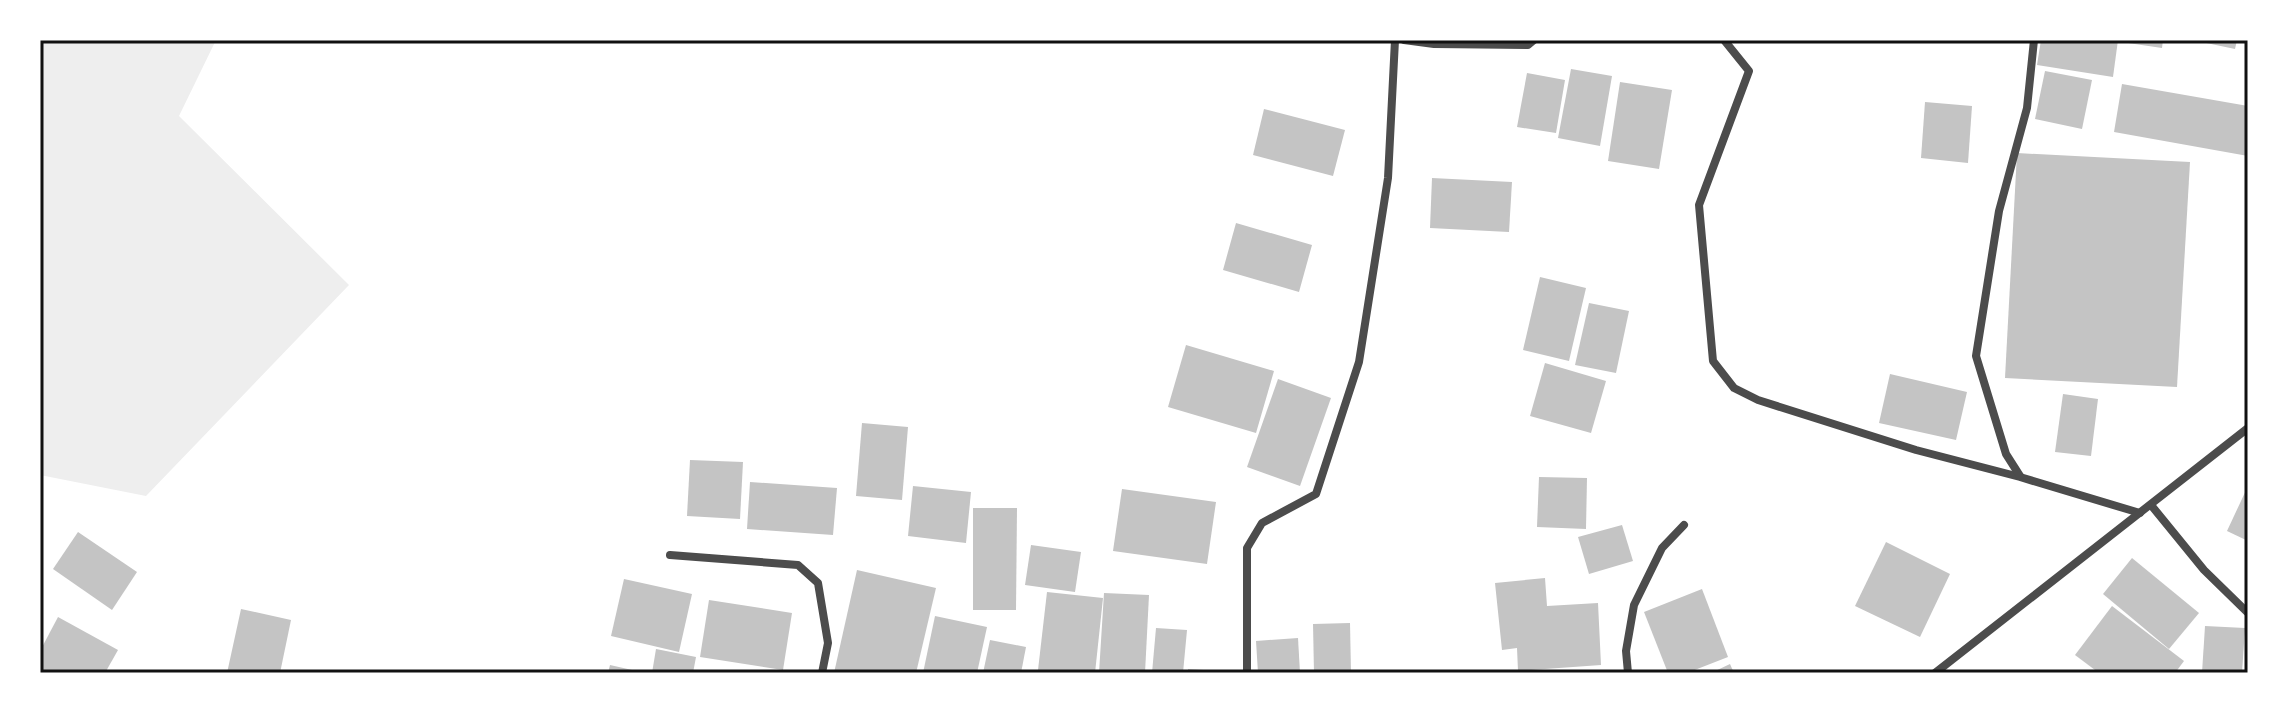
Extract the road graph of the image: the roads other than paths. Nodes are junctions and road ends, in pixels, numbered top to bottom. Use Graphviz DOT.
graph roads {
  1 [pos="1395,40"];
  2 [pos="1404,40"];
  3 [pos="1534,40"];
  4 [pos="1724,40"];
  5 [pos="2034,40"];
  6 [pos="2248,428"];
  7 [pos="2020,477"];
  8 [pos="2151,505"];
  9 [pos="2140,513"];
  10 [pos="1684,525"];
  11 [pos="670,555"];
  12 [pos="2248,613"];
  13 [pos="822,673"];
  14 [pos="1247,673"];
  15 [pos="1628,673"];
  16 [pos="1935,673"];
  1 -- 14 [label="street"];
  2 -- 3 [label="street"];
  4 -- 7 [label="street"];
  5 -- 7 [label="street"];
  6 -- 8 [label="street"];
  7 -- 9 [label="street"];
  8 -- 9 [label="street"];
  8 -- 12 [label="street"];
  9 -- 16 [label="street"];
  10 -- 15 [label="street"];
  11 -- 13 [label="street"];
}
